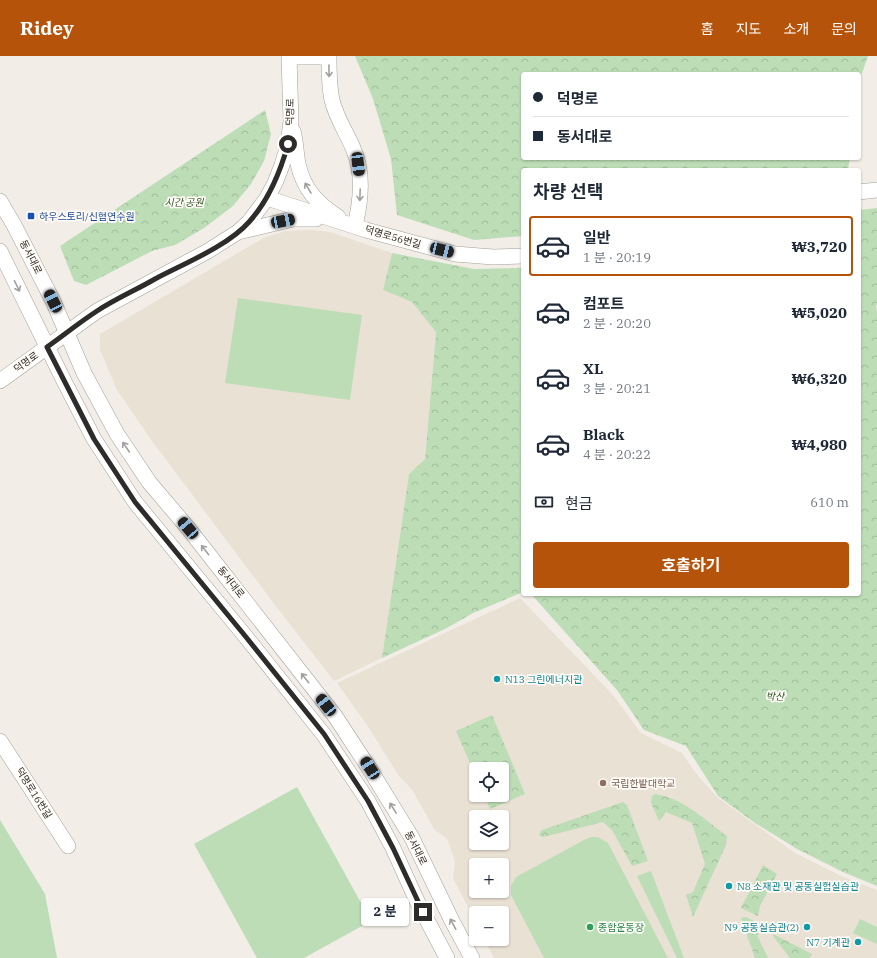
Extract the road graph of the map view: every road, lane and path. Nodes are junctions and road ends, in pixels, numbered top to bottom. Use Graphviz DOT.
graph roads {
  1 [pos="290,57"];
  2 [pos="291,121"];
  3 [pos="877,190"];
  4 [pos="861,192"];
  5 [pos="267,198"];
  6 [pos="0,201"];
  7 [pos="351,225"];
  8 [pos="238,232"];
  9 [pos="0,250"];
  10 [pos="521,256"];
  11 [pos="67,333"];
  12 [pos="47,347"];
  13 [pos="0,381"];
  14 [pos="0,741"];
  15 [pos="68,846"];
  16 [pos="447,958"];
  17 [pos="472,958"];
  1 -- 2 [label="street, 덕명로"];
  1 -- 7 [label="street, one-way"];
  2 -- 5 [label="street, 덕명로"];
  7 -- 2 [label="street, one-way"];
  3 -- 4 [label="street"];
  5 -- 7 [label="street, 덕명로56번길"];
  5 -- 8 [label="street, 덕명로"];
  6 -- 11 [label="street, 동서대로"];
  7 -- 8 [label="street"];
  7 -- 10 [label="street, 덕명로56번길"];
  8 -- 11 [label="street, 덕명로"];
  9 -- 12 [label="street, 동서대로, one-way"];
  11 -- 12 [label="street, 덕명로"];
  17 -- 11 [label="street, 동서대로, one-way"];
  12 -- 13 [label="street, 덕명로"];
  12 -- 16 [label="street, 동서대로"];
  14 -- 15 [label="street, 덕명로16번길"];
}
